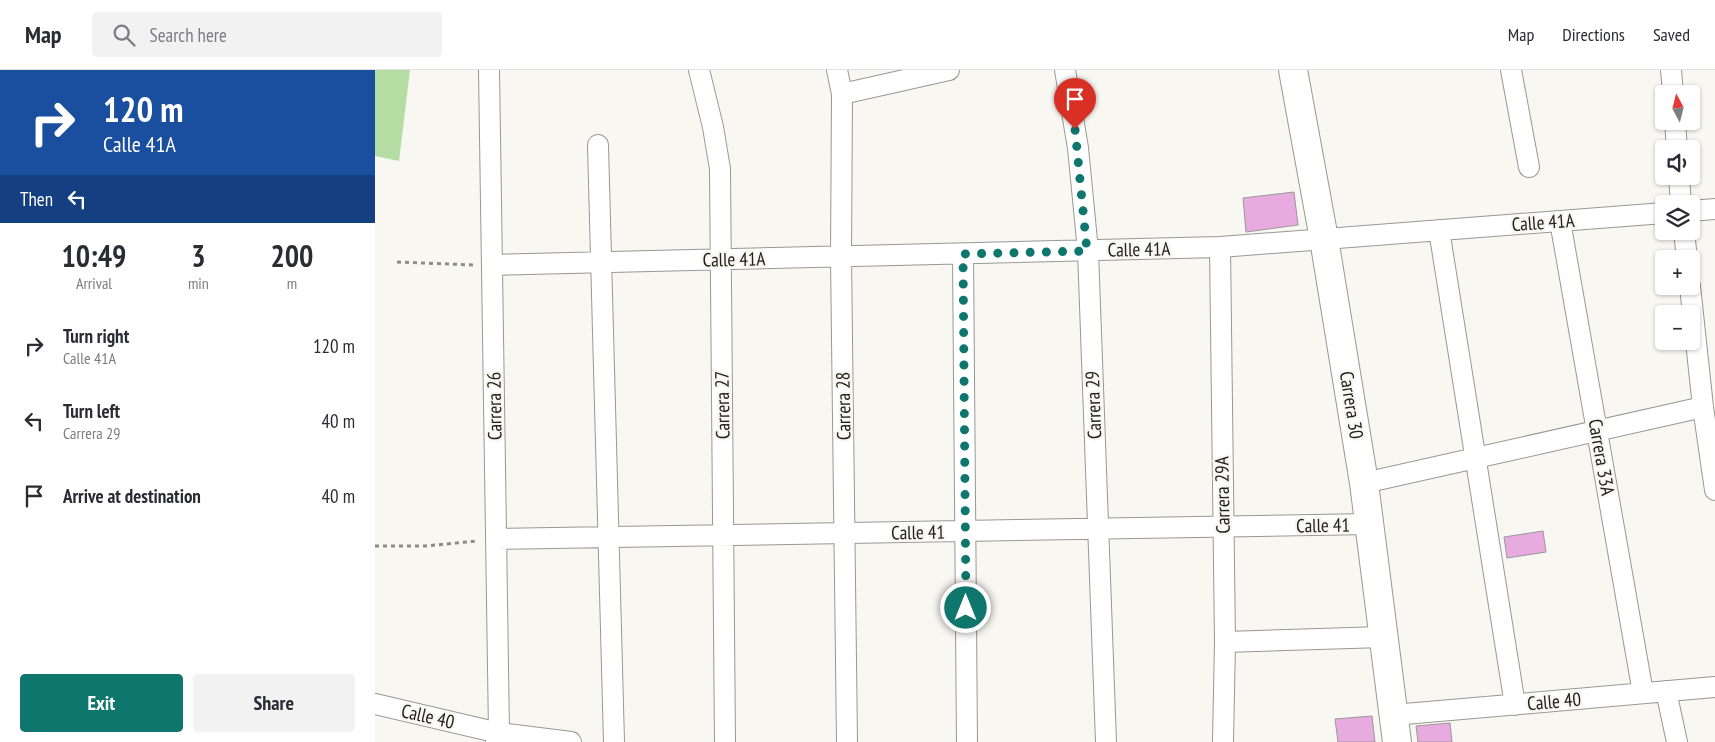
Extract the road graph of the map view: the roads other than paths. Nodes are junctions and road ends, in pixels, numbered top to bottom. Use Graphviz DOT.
graph roads {
  1 [pos="489,70"];
  2 [pos="699,70"];
  3 [pos="837,70"];
  4 [pos="949,70"];
  5 [pos="1065,70"];
  6 [pos="1293,70"];
  7 [pos="1511,70"];
  8 [pos="1671,70"];
  9 [pos="1672,85"];
  10 [pos="841,94"];
  11 [pos="598,146"];
  12 [pos="1529,167"];
  13 [pos="1715,209"];
  14 [pos="1700,210"];
  15 [pos="1655,214"];
  16 [pos="1560,221"];
  17 [pos="1439,230"];
  18 [pos="1324,239"];
  19 [pos="1220,247"];
  20 [pos="1087,251"];
  21 [pos="963,254"];
  22 [pos="841,257"];
  23 [pos="720,260"];
  24 [pos="601,263"];
  25 [pos="492,265"];
  26 [pos="1691,295"];
  27 [pos="1703,407"];
  28 [pos="1597,431"];
  29 [pos="1475,458"];
  30 [pos="1364,483"];
  31 [pos="1715,490"];
  32 [pos="1370,524"];
  33 [pos="1222,526"];
  34 [pos="1098,528"];
  35 [pos="965,531"];
  36 [pos="844,533"];
  37 [pos="723,535"];
  38 [pos="608,537"];
  39 [pos="496,539"];
  40 [pos="1383,636"];
  41 [pos="1225,642"];
  42 [pos="1715,687"];
  43 [pos="1666,691"];
  44 [pos="1643,693"];
  45 [pos="375,704"];
  46 [pos="1515,705"];
  47 [pos="1393,715"];
  48 [pos="498,738"];
  49 [pos="571,742"];
  50 [pos="614,742"];
  51 [pos="725,742"];
  52 [pos="847,742"];
  53 [pos="967,742"];
  54 [pos="1106,742"];
  55 [pos="1223,742"];
  56 [pos="1397,742"];
  57 [pos="1677,742"];
  1 -- 25 [label="street, Carrera 26"];
  2 -- 23 [label="street, Carrera 27"];
  3 -- 10 [label="street, Carrera 28"];
  4 -- 10 [label="street"];
  5 -- 20 [label="street, Carrera 29"];
  6 -- 18 [label="main road, Carrera 30"];
  7 -- 12 [label="street"];
  8 -- 9 [label="street"];
  10 -- 22 [label="street, Carrera 28"];
  11 -- 24 [label="street"];
  13 -- 14 [label="street"];
  15 -- 16 [label="street, Calle 41A"];
  16 -- 17 [label="street, Calle 41A"];
  16 -- 28 [label="street, Carrera 33A"];
  17 -- 18 [label="street, Calle 41A"];
  17 -- 29 [label="street"];
  18 -- 19 [label="street, Calle 41A"];
  18 -- 30 [label="main road, Carrera 30"];
  19 -- 20 [label="street, Calle 41A"];
  19 -- 33 [label="street, Carrera 29A"];
  20 -- 21 [label="street, Calle 41A"];
  20 -- 34 [label="street, Carrera 29"];
  21 -- 22 [label="street, Calle 41A"];
  21 -- 35 [label="street"];
  22 -- 23 [label="street, Calle 41A"];
  22 -- 36 [label="street, Carrera 28"];
  23 -- 24 [label="street, Calle 41A"];
  23 -- 37 [label="street, Carrera 27"];
  24 -- 25 [label="street, Calle 41A"];
  24 -- 38 [label="street"];
  25 -- 39 [label="street, Carrera 26"];
  26 -- 27 [label="street"];
  27 -- 28 [label="street"];
  27 -- 31 [label="street"];
  28 -- 29 [label="street"];
  28 -- 44 [label="street, Carrera 33A"];
  29 -- 30 [label="street"];
  29 -- 46 [label="street"];
  30 -- 32 [label="main road, Carrera 30"];
  32 -- 33 [label="street, Calle 41"];
  32 -- 40 [label="main road, Carrera 30"];
  33 -- 34 [label="street, Calle 41"];
  33 -- 41 [label="street, Carrera 29A"];
  34 -- 35 [label="street, Calle 41"];
  34 -- 54 [label="street, Carrera 29"];
  35 -- 36 [label="street, Calle 41"];
  35 -- 53 [label="street"];
  36 -- 37 [label="street, Calle 41"];
  36 -- 52 [label="street, Carrera 28"];
  37 -- 38 [label="street, Calle 41"];
  37 -- 51 [label="street, Carrera 27"];
  38 -- 39 [label="street, Calle 41"];
  38 -- 50 [label="street"];
  39 -- 48 [label="street, Carrera 26"];
  40 -- 41 [label="street"];
  40 -- 47 [label="main road, Carrera 30"];
  41 -- 55 [label="street, Carrera 29A"];
  42 -- 43 [label="street, Calle 40"];
  43 -- 44 [label="street, Calle 40"];
  43 -- 57 [label="street"];
  44 -- 46 [label="street, Calle 40"];
  45 -- 48 [label="street, Calle 40"];
  46 -- 47 [label="street, Calle 40"];
  47 -- 56 [label="main road, Carrera 30"];
  48 -- 49 [label="street, Calle 40"];
}
